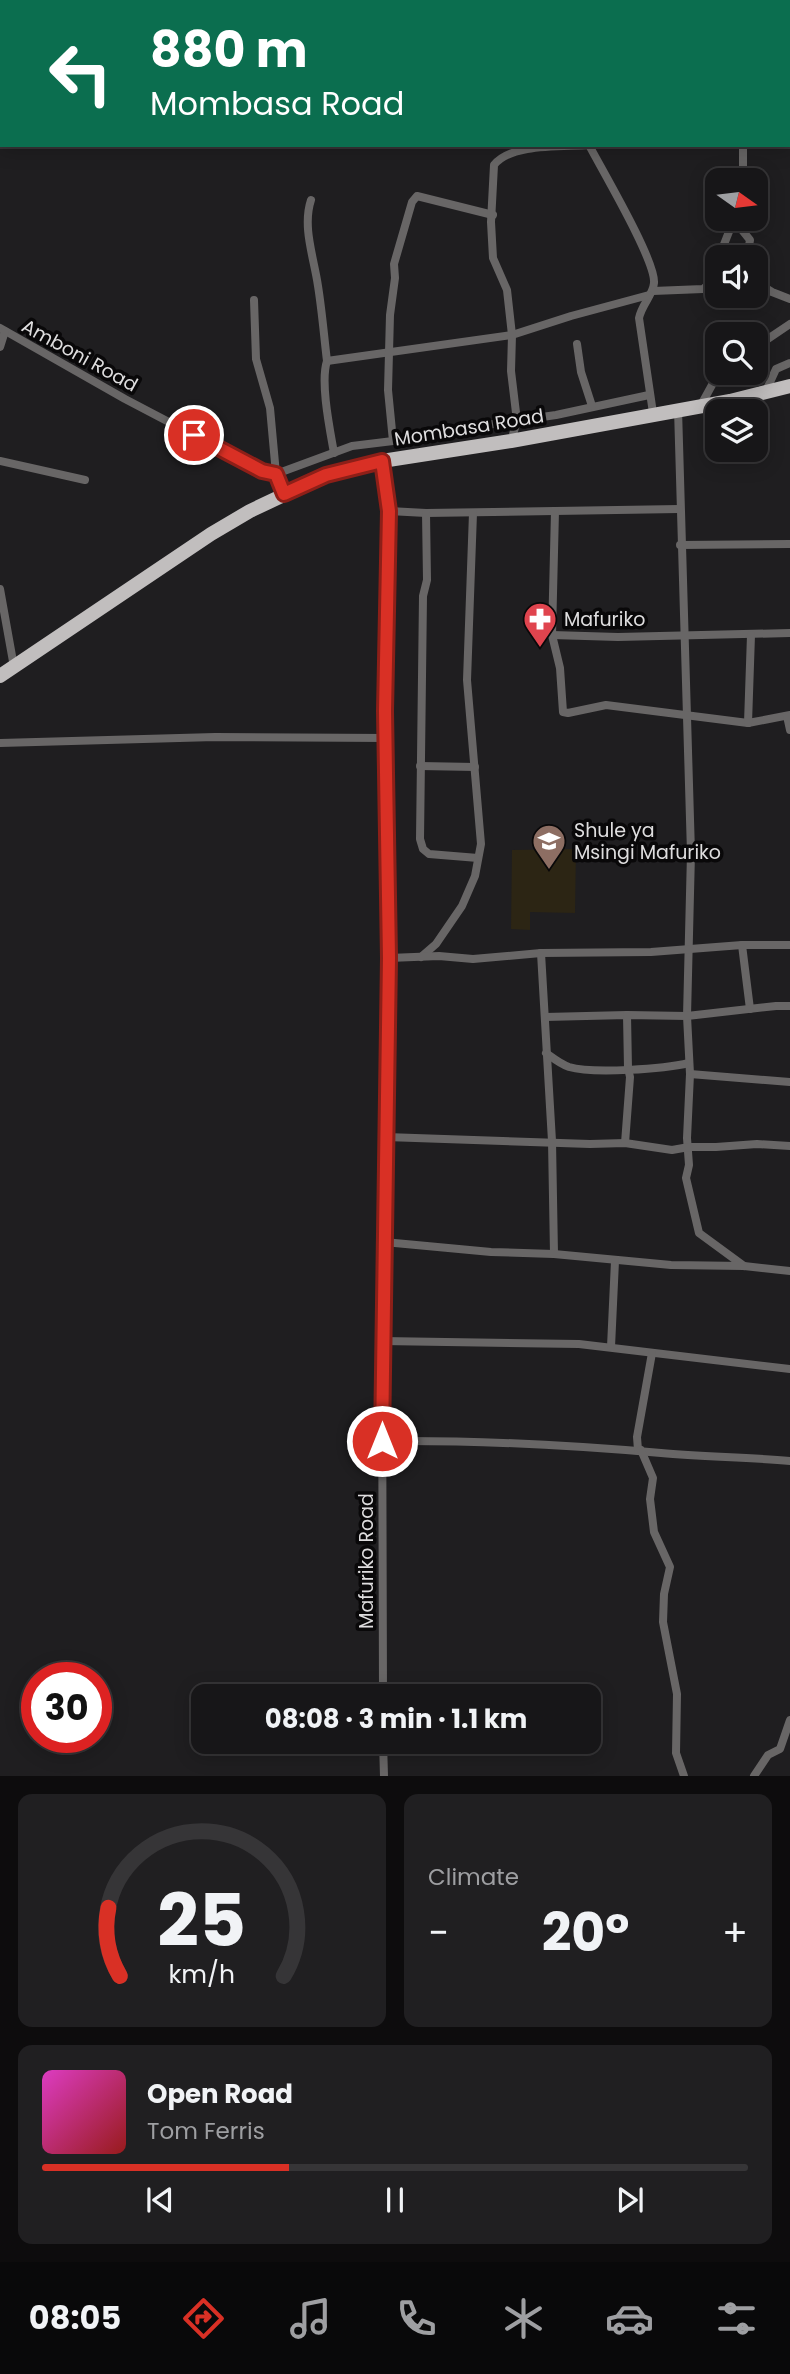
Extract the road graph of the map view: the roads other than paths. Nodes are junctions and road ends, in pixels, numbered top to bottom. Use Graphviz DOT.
graph roads {
  1 [pos="564,147"];
  2 [pos="590,147"];
  3 [pos="743,147"];
  4 [pos="743,168"];
  5 [pos="311,200"];
  6 [pos="493,215"];
  7 [pos="705,287"];
  8 [pos="768,290"];
  9 [pos="651,293"];
  10 [pos="790,299"];
  11 [pos="254,300"];
  12 [pos="790,324"];
  13 [pos="2,330"];
  14 [pos="512,335"];
  15 [pos="768,339"];
  16 [pos="577,344"];
  17 [pos="0,347"];
  18 [pos="388,353"];
  19 [pos="327,361"];
  20 [pos="790,363"];
  21 [pos="712,385"];
  22 [pos="790,386"];
  23 [pos="765,393"];
  24 [pos="649,395"];
  25 [pos="592,406"];
  26 [pos="700,406"];
  27 [pos="678,409"];
  28 [pos="653,414"];
  29 [pos="517,421"];
  30 [pos="393,441"];
  31 [pos="511,441"];
  32 [pos="334,453"];
  33 [pos="0,461"];
  34 [pos="382,461"];
  35 [pos="276,474"];
  36 [pos="85,480"];
  37 [pos="284,494"];
  38 [pos="679,509"];
  39 [pos="555,510"];
  40 [pos="389,511"];
  41 [pos="426,513"];
  42 [pos="473,513"];
  43 [pos="790,544"];
  44 [pos="680,545"];
  45 [pos="0,589"];
  46 [pos="790,633"];
  47 [pos="552,635"];
  48 [pos="683,635"];
  49 [pos="751,635"];
  50 [pos="14,667"];
  51 [pos="0,676"];
  52 [pos="685,715"];
  53 [pos="788,715"];
  54 [pos="748,723"];
  55 [pos="790,730"];
  56 [pos="387,738"];
  57 [pos="0,743"];
  58 [pos="420,766"];
  59 [pos="475,767"];
  60 [pos="478,859"];
  61 [pos="742,945"];
  62 [pos="790,945"];
  63 [pos="689,949"];
  64 [pos="541,953"];
  65 [pos="421,957"];
  66 [pos="389,958"];
  67 [pos="790,1006"];
  68 [pos="750,1009"];
  69 [pos="627,1015"];
  70 [pos="687,1016"];
  71 [pos="545,1017"];
  72 [pos="546,1053"];
  73 [pos="689,1063"];
  74 [pos="628,1068"];
  75 [pos="690,1074"];
  76 [pos="790,1082"];
  77 [pos="386,1137"];
  78 [pos="552,1141"];
  79 [pos="625,1143"];
  80 [pos="790,1146"];
  81 [pos="689,1147"];
  82 [pos="384,1242"];
  83 [pos="554,1254"];
  84 [pos="615,1261"];
  85 [pos="744,1266"];
  86 [pos="790,1272"];
  87 [pos="382,1341"];
  88 [pos="611,1347"];
  89 [pos="652,1353"];
  90 [pos="790,1369"];
  91 [pos="382,1441"];
  92 [pos="640,1450"];
  93 [pos="790,1461"];
  94 [pos="383,1684"];
  95 [pos="790,1720"];
  96 [pos="383,1754"];
  97 [pos="384,1776"];
  98 [pos="684,1776"];
  99 [pos="754,1776"];
  1 -- 6 [label="street"];
  2 -- 9 [label="street"];
  3 -- 4 [label="street"];
  5 -- 19 [label="street"];
  6 -- 14 [label="street"];
  6 -- 18 [label="street"];
  7 -- 9 [label="street"];
  8 -- 10 [label="street"];
  9 -- 14 [label="street"];
  9 -- 24 [label="street"];
  11 -- 35 [label="street"];
  12 -- 15 [label="street"];
  13 -- 17 [label="street"];
  13 -- 35 [label="street, Amboni Road"];
  14 -- 18 [label="street"];
  14 -- 29 [label="street"];
  16 -- 25 [label="street"];
  18 -- 19 [label="street"];
  18 -- 30 [label="street"];
  19 -- 32 [label="street"];
  20 -- 23 [label="street"];
  21 -- 26 [label="street"];
  22 -- 23 [label="highway, Mombasa Road"];
  23 -- 26 [label="highway, Mombasa Road"];
  24 -- 25 [label="street"];
  24 -- 28 [label="street"];
  25 -- 29 [label="street"];
  26 -- 27 [label="highway, Mombasa Road"];
  27 -- 28 [label="highway, Mombasa Road"];
  27 -- 38 [label="street"];
  28 -- 31 [label="highway, Mombasa Road"];
  29 -- 30 [label="street"];
  29 -- 31 [label="street"];
  30 -- 32 [label="street"];
  31 -- 34 [label="highway, Mombasa Road"];
  32 -- 35 [label="street"];
  33 -- 36 [label="street"];
  34 -- 37 [label="highway, Mombasa Road"];
  34 -- 40 [label="street, Mafuriko Road"];
  35 -- 37 [label="street"];
  37 -- 50 [label="highway, Mombasa Road"];
  38 -- 39 [label="street"];
  38 -- 44 [label="street"];
  39 -- 42 [label="street"];
  39 -- 47 [label="street"];
  40 -- 41 [label="street"];
  40 -- 56 [label="street, Mafuriko Road"];
  41 -- 42 [label="street"];
  41 -- 58 [label="street"];
  42 -- 59 [label="street"];
  43 -- 44 [label="street"];
  44 -- 48 [label="street"];
  45 -- 50 [label="street"];
  46 -- 49 [label="street"];
  47 -- 48 [label="street"];
  47 -- 52 [label="street"];
  48 -- 49 [label="street"];
  48 -- 52 [label="street"];
  49 -- 54 [label="street"];
  50 -- 51 [label="highway, Mombasa Road"];
  52 -- 54 [label="street"];
  52 -- 63 [label="street"];
  53 -- 54 [label="street"];
  53 -- 55 [label="street"];
  56 -- 57 [label="street"];
  56 -- 66 [label="street, Mafuriko Road"];
  58 -- 59 [label="street"];
  58 -- 60 [label="street"];
  59 -- 60 [label="street"];
  60 -- 65 [label="street"];
  61 -- 62 [label="street"];
  61 -- 63 [label="street"];
  61 -- 68 [label="street"];
  63 -- 64 [label="street"];
  63 -- 70 [label="street"];
  64 -- 65 [label="street"];
  64 -- 71 [label="street"];
  65 -- 66 [label="street"];
  66 -- 77 [label="street, Mafuriko Road"];
  67 -- 68 [label="street"];
  68 -- 70 [label="street"];
  69 -- 70 [label="street"];
  69 -- 71 [label="street"];
  69 -- 74 [label="street"];
  70 -- 73 [label="street"];
  71 -- 72 [label="street"];
  72 -- 74 [label="street"];
  72 -- 78 [label="street"];
  73 -- 74 [label="street"];
  73 -- 75 [label="street"];
  74 -- 79 [label="street"];
  75 -- 76 [label="street"];
  75 -- 81 [label="street"];
  77 -- 78 [label="street"];
  77 -- 82 [label="street, Mafuriko Road"];
  78 -- 79 [label="street"];
  78 -- 83 [label="street"];
  79 -- 81 [label="street"];
  80 -- 81 [label="street"];
  81 -- 85 [label="street"];
  82 -- 83 [label="street"];
  82 -- 87 [label="street, Mafuriko Road"];
  83 -- 84 [label="street"];
  84 -- 85 [label="street"];
  84 -- 88 [label="street"];
  85 -- 86 [label="street"];
  87 -- 88 [label="street"];
  87 -- 91 [label="street, Mafuriko Road"];
  88 -- 89 [label="street"];
  89 -- 90 [label="street"];
  89 -- 92 [label="street"];
  91 -- 92 [label="street"];
  91 -- 94 [label="street, Mafuriko Road"];
  92 -- 93 [label="street"];
  92 -- 98 [label="street"];
  95 -- 99 [label="street"];
  96 -- 97 [label="street"];
}
